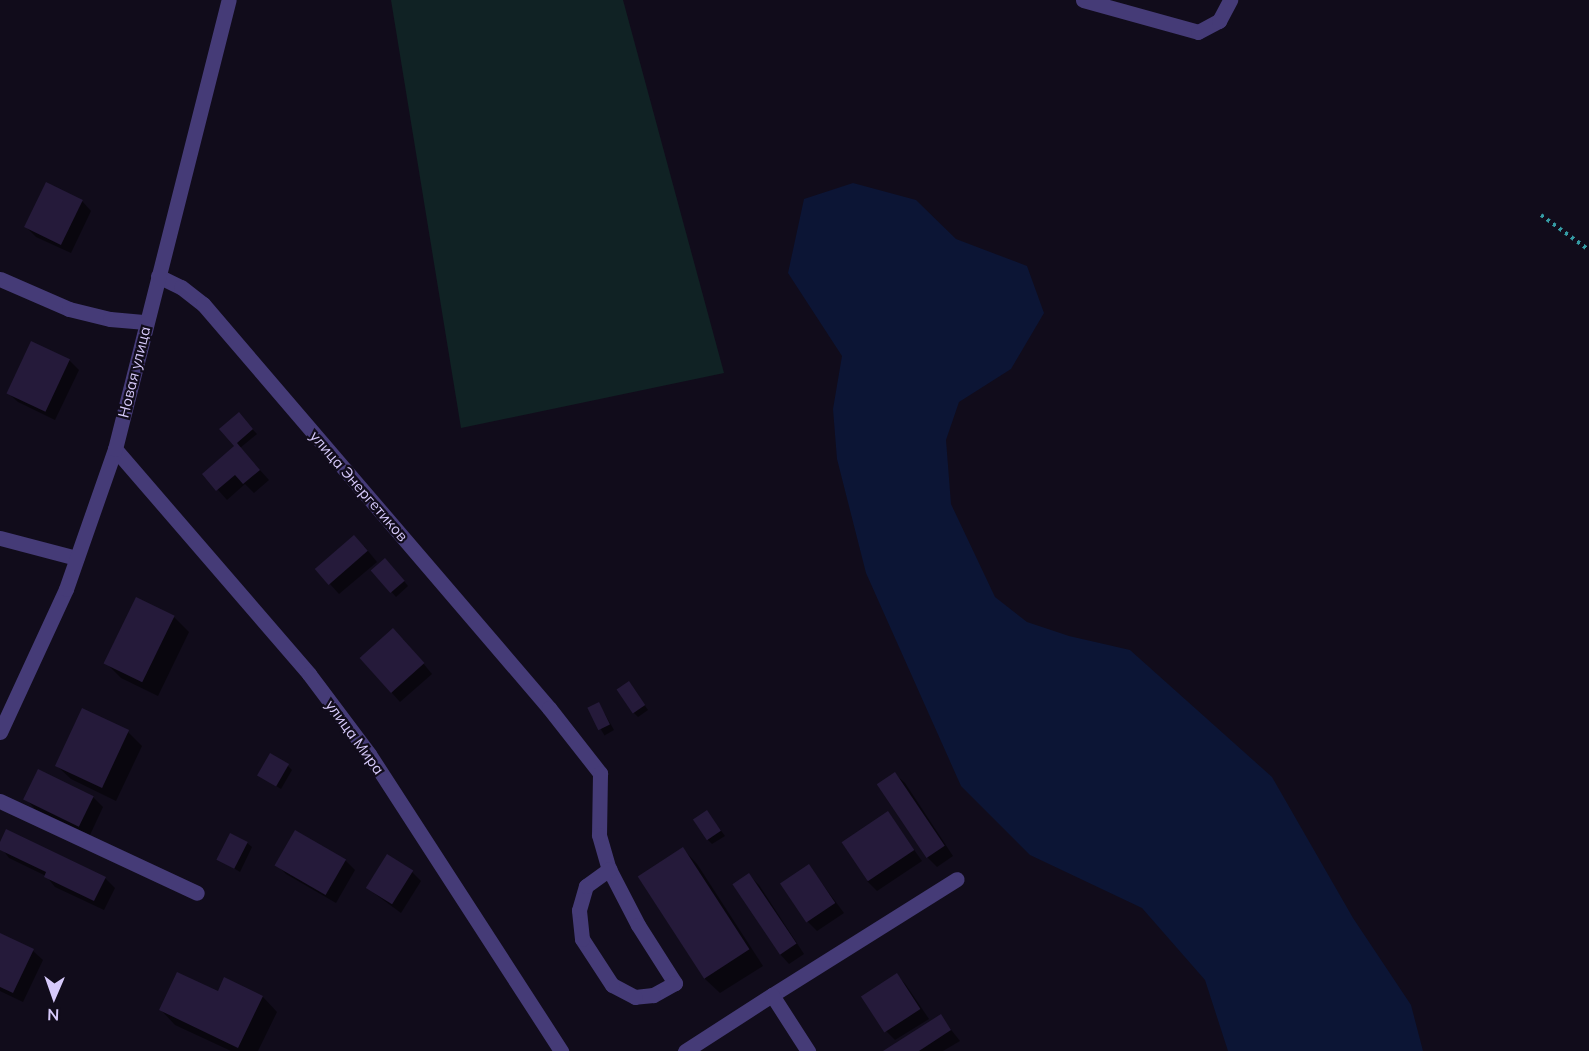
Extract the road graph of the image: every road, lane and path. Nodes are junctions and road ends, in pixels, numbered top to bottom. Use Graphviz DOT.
graph roads {
  1 [pos="229,0"];
  2 [pos="1083,0"];
  3 [pos="1230,0"];
  4 [pos="1541,215"];
  5 [pos="1589,250"];
  6 [pos="158,276"];
  7 [pos="0,279"];
  8 [pos="146,322"];
  9 [pos="114,449"];
  10 [pos="0,538"];
  11 [pos="76,558"];
  12 [pos="0,732"];
  13 [pos="0,801"];
  14 [pos="609,869"];
  15 [pos="957,879"];
  16 [pos="197,893"];
  17 [pos="772,995"];
  18 [pos="561,1051"];
  19 [pos="685,1051"];
  20 [pos="808,1051"];
  1 -- 6 [label="street, Новая улица"];
  2 -- 3 [label="street"];
  4 -- 5 [label="path"];
  6 -- 8 [label="street, Новая улица"];
  6 -- 14 [label="street, улица Энергетиков"];
  7 -- 8 [label="street"];
  8 -- 9 [label="street, Новая улица"];
  9 -- 11 [label="street, Новая улица"];
  9 -- 18 [label="street, улица Мира"];
  10 -- 11 [label="street"];
  11 -- 12 [label="street, Новая улица"];
  13 -- 16 [label="street"];
  14 -- 14 [label="street, улица Энергетиков"];
  15 -- 17 [label="street"];
  17 -- 19 [label="street"];
  17 -- 20 [label="street"];
}
